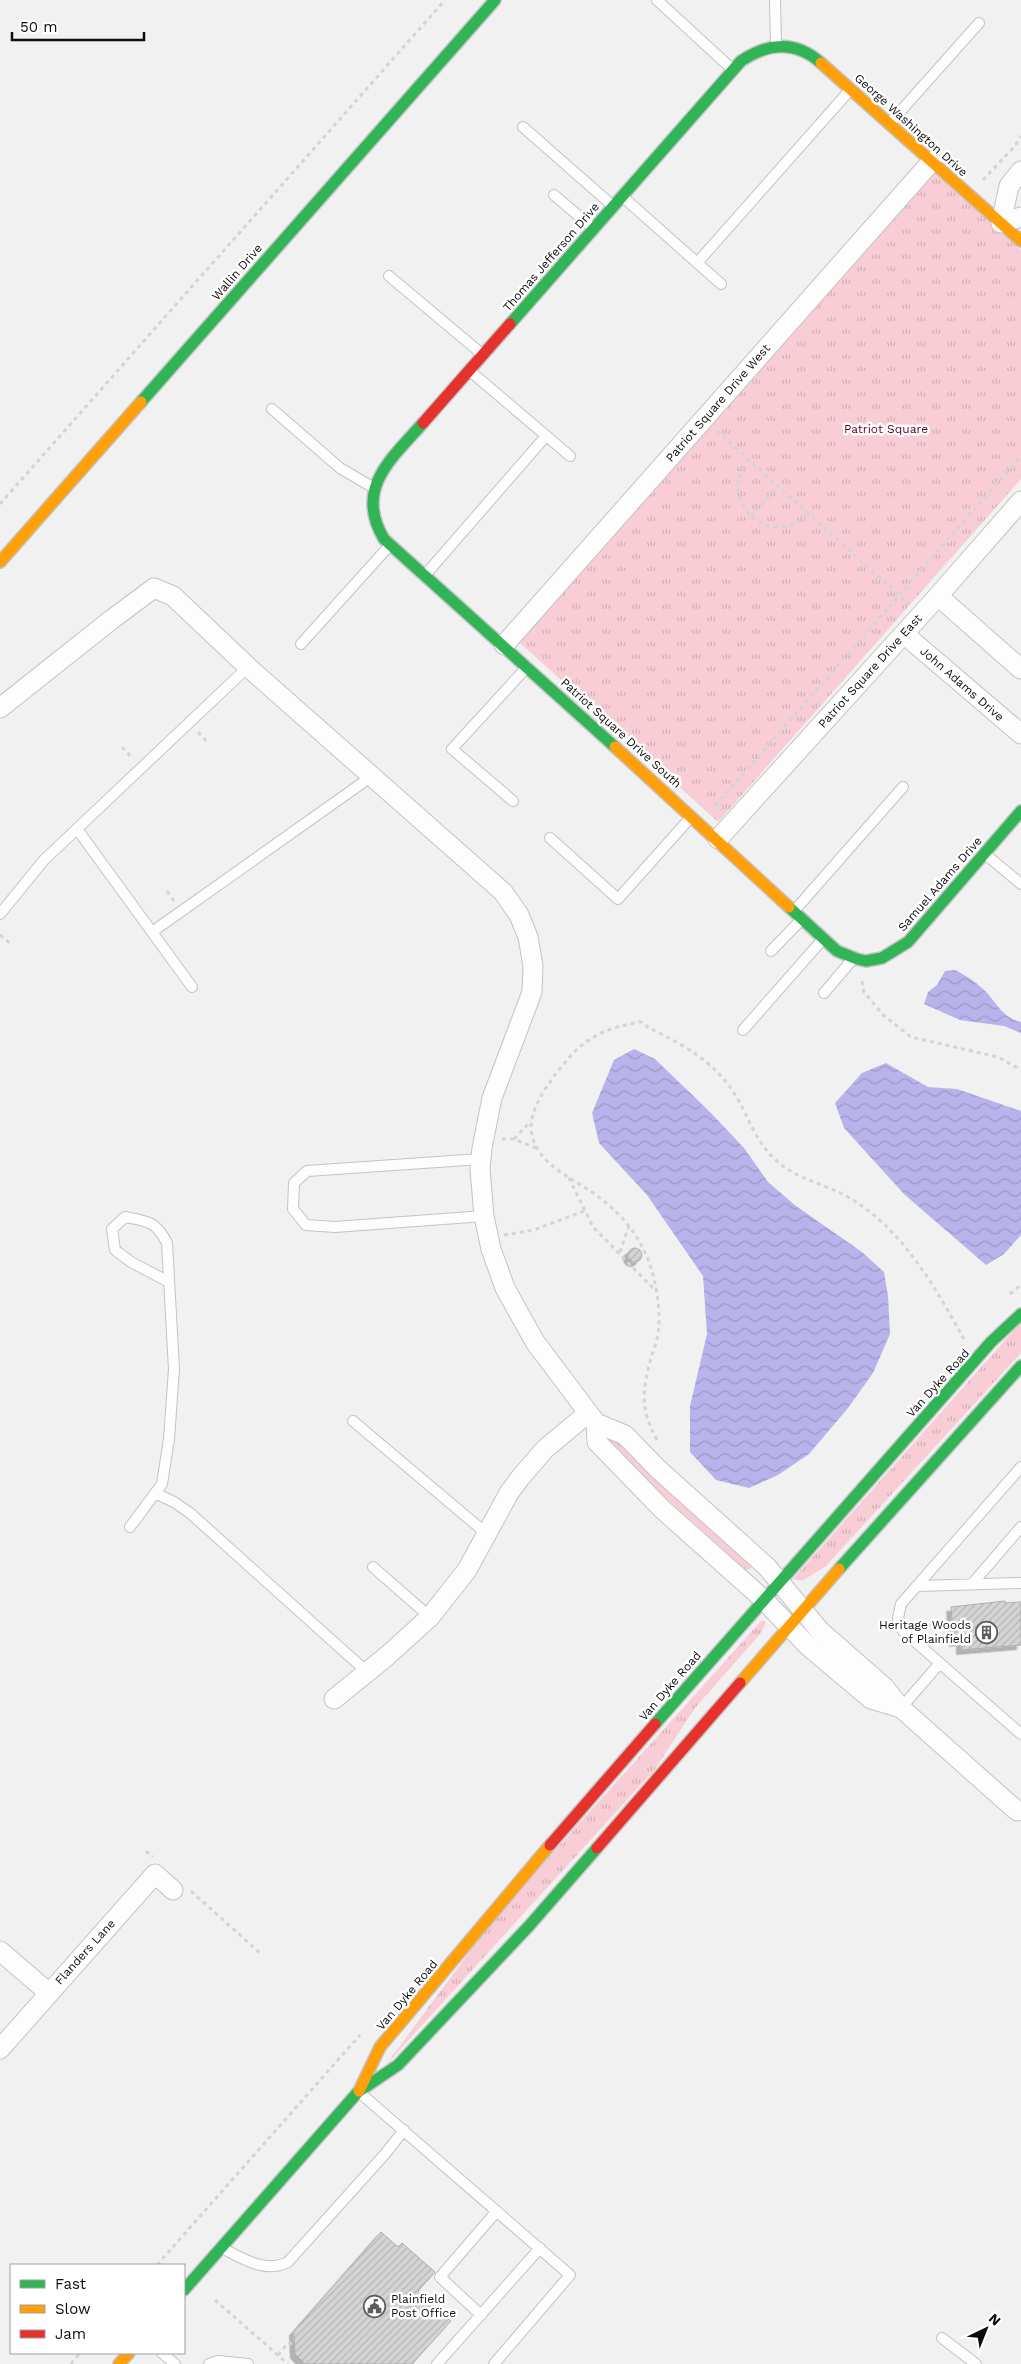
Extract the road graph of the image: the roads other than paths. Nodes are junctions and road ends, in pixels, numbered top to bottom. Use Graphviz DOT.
graph roads {
  1 [pos="495,0"];
  2 [pos="657,0"];
  3 [pos="775,0"];
  4 [pos="979,23"];
  5 [pos="776,45"];
  6 [pos="733,71"];
  7 [pos="851,89"];
  8 [pos="889,124"];
  9 [pos="523,127"];
  10 [pos="932,161"];
  11 [pos="1021,171"];
  12 [pos="554,195"];
  13 [pos="623,196"];
  14 [pos="613,207"];
  15 [pos="1021,217"];
  16 [pos="1001,223"];
  17 [pos="594,229"];
  18 [pos="1021,241"];
  19 [pos="697,263"];
  20 [pos="389,276"];
  21 [pos="721,284"];
  22 [pos="482,355"];
  23 [pos="469,370"];
  24 [pos="272,410"];
  25 [pos="546,436"];
  26 [pos="570,456"];
  27 [pos="374,488"];
  28 [pos="1021,501"];
  29 [pos="370,507"];
  30 [pos="390,544"];
  31 [pos="0,562"];
  32 [pos="425,575"];
  33 [pos="938,596"];
  34 [pos="904,634"];
  35 [pos="301,644"];
  36 [pos="504,645"];
  37 [pos="248,667"];
  38 [pos="528,667"];
  39 [pos="1021,669"];
  40 [pos="0,708"];
  41 [pos="1021,734"];
  42 [pos="372,776"];
  43 [pos="903,787"];
  44 [pos="513,800"];
  45 [pos="1021,811"];
  46 [pos="692,816"];
  47 [pos="77,829"];
  48 [pos="550,838"];
  49 [pos="718,839"];
  50 [pos="984,853"];
  51 [pos="1021,884"];
  52 [pos="0,914"];
  53 [pos="798,915"];
  54 [pos="152,932"];
  55 [pos="824,939"];
  56 [pos="771,951"];
  57 [pos="852,960"];
  58 [pos="192,987"];
  59 [pos="824,993"];
  60 [pos="743,1030"];
  61 [pos="481,1159"];
  62 [pos="484,1216"];
  63 [pos="169,1282"];
  64 [pos="1021,1314"];
  65 [pos="1021,1366"];
  66 [pos="591,1419"];
  67 [pos="353,1422"];
  68 [pos="1021,1467"];
  69 [pos="155,1493"];
  70 [pos="130,1527"];
  71 [pos="1021,1527"];
  72 [pos="487,1534"];
  73 [pos="373,1567"];
  74 [pos="779,1581"];
  75 [pos="1021,1583"];
  76 [pos="972,1584"];
  77 [pos="917,1586"];
  78 [pos="763,1599"];
  79 [pos="803,1610"];
  80 [pos="430,1617"];
  81 [pos="789,1626"];
  82 [pos="940,1663"];
  83 [pos="366,1672"];
  84 [pos="334,1699"];
  85 [pos="902,1708"];
  86 [pos="1021,1734"];
  87 [pos="1019,1808"];
  88 [pos="181,1890"];
  89 [pos="0,1950"];
  90 [pos="49,1993"];
  91 [pos="0,2049"];
  92 [pos="358,2092"];
  93 [pos="404,2130"];
  94 [pos="497,2211"];
  95 [pos="221,2248"];
  96 [pos="540,2248"];
  97 [pos="185,2289"];
  98 [pos="481,2315"];
  99 [pos="942,2338"];
  100 [pos="128,2354"];
  101 [pos="163,2354"];
  102 [pos="119,2364"];
  103 [pos="175,2364"];
  104 [pos="209,2364"];
  105 [pos="248,2364"];
  106 [pos="437,2364"];
  107 [pos="494,2364"];
  108 [pos="976,2364"];
  1 -- 31 [label="street, Wallin Drive"];
  2 -- 6 [label="lane"];
  3 -- 5 [label="lane"];
  4 -- 8 [label="lane"];
  5 -- 6 [label="street, Thomas Jefferson Drive"];
  5 -- 7 [label="street, George Washington Drive"];
  6 -- 13 [label="street, Thomas Jefferson Drive"];
  7 -- 8 [label="street, George Washington Drive"];
  7 -- 19 [label="lane"];
  8 -- 10 [label="street, George Washington Drive"];
  9 -- 14 [label="lane"];
  10 -- 16 [label="street, George Washington Drive"];
  10 -- 36 [label="street, Patriot Square Drive West"];
  11 -- 16 [label="street"];
  12 -- 17 [label="lane"];
  13 -- 14 [label="street, Thomas Jefferson Drive"];
  13 -- 19 [label="lane"];
  14 -- 17 [label="street, Thomas Jefferson Drive"];
  15 -- 16 [label="street"];
  16 -- 18 [label="street, George Washington Drive"];
  17 -- 22 [label="street, Thomas Jefferson Drive"];
  19 -- 21 [label="lane"];
  20 -- 22 [label="lane"];
  22 -- 23 [label="street, Thomas Jefferson Drive"];
  23 -- 25 [label="lane"];
  23 -- 27 [label="street, Thomas Jefferson Drive"];
  24 -- 27 [label="lane"];
  25 -- 26 [label="lane"];
  25 -- 32 [label="lane"];
  27 -- 29 [label="street, Thomas Jefferson Drive"];
  28 -- 33 [label="street, Patriot Square Drive East"];
  29 -- 30 [label="street, Patriot Square Drive South"];
  30 -- 32 [label="street, Patriot Square Drive South"];
  30 -- 35 [label="lane"];
  32 -- 36 [label="street, Patriot Square Drive South"];
  33 -- 34 [label="street, Patriot Square Drive East"];
  33 -- 39 [label="street"];
  34 -- 41 [label="street, John Adams Drive"];
  34 -- 49 [label="street, Patriot Square Drive East"];
  36 -- 38 [label="street, Patriot Square Drive South"];
  37 -- 40 [label="street"];
  37 -- 42 [label="street"];
  37 -- 47 [label="lane"];
  38 -- 44 [label="lane"];
  38 -- 46 [label="street, Patriot Square Drive South"];
  42 -- 54 [label="lane"];
  42 -- 61 [label="street"];
  43 -- 53 [label="lane"];
  45 -- 50 [label="street, Samuel Adams Drive"];
  46 -- 48 [label="lane"];
  46 -- 49 [label="street, Patriot Square Drive South"];
  47 -- 52 [label="lane"];
  47 -- 54 [label="lane"];
  49 -- 53 [label="street, Patriot Square Drive South"];
  50 -- 51 [label="lane"];
  50 -- 57 [label="street, Samuel Adams Drive"];
  53 -- 55 [label="street, Patriot Square Drive South"];
  53 -- 56 [label="lane"];
  54 -- 58 [label="lane"];
  55 -- 57 [label="street, Patriot Square Drive South"];
  55 -- 60 [label="lane"];
  57 -- 59 [label="lane"];
  61 -- 62 [label="street"];
  61 -- 62 [label="lane"];
  62 -- 66 [label="street"];
  63 -- 63 [label="lane"];
  63 -- 69 [label="lane"];
  64 -- 74 [label="street, Van Dyke Road"];
  65 -- 79 [label="street, Van Dyke Road"];
  66 -- 72 [label="street"];
  66 -- 74 [label="street"];
  66 -- 78 [label="street"];
  67 -- 72 [label="lane"];
  68 -- 77 [label="lane"];
  69 -- 70 [label="lane"];
  69 -- 83 [label="lane"];
  71 -- 76 [label="lane"];
  72 -- 80 [label="street"];
  73 -- 80 [label="lane"];
  74 -- 78 [label="street, Van Dyke Road"];
  74 -- 79 [label="street"];
  75 -- 76 [label="lane"];
  76 -- 77 [label="lane"];
  77 -- 82 [label="lane"];
  78 -- 81 [label="street"];
  78 -- 92 [label="street, Van Dyke Road"];
  79 -- 81 [label="street, Van Dyke Road"];
  79 -- 85 [label="street"];
  80 -- 83 [label="street"];
  81 -- 85 [label="street"];
  81 -- 92 [label="street, Van Dyke Road"];
  82 -- 85 [label="lane"];
  82 -- 86 [label="lane"];
  83 -- 84 [label="street"];
  85 -- 87 [label="street"];
  88 -- 90 [label="street, Flanders Lane"];
  89 -- 90 [label="street"];
  90 -- 91 [label="street, Flanders Lane"];
  92 -- 93 [label="lane"];
  92 -- 95 [label="street, Van Dyke Road"];
  93 -- 94 [label="lane"];
  93 -- 95 [label="lane"];
  94 -- 96 [label="lane"];
  94 -- 98 [label="lane"];
  95 -- 97 [label="street, Van Dyke Road"];
  96 -- 98 [label="lane"];
  96 -- 107 [label="lane"];
  98 -- 106 [label="lane"];
  99 -- 108 [label="lane"];
  100 -- 102 [label="street"];
  101 -- 103 [label="lane"];
  104 -- 105 [label="lane"];
}
